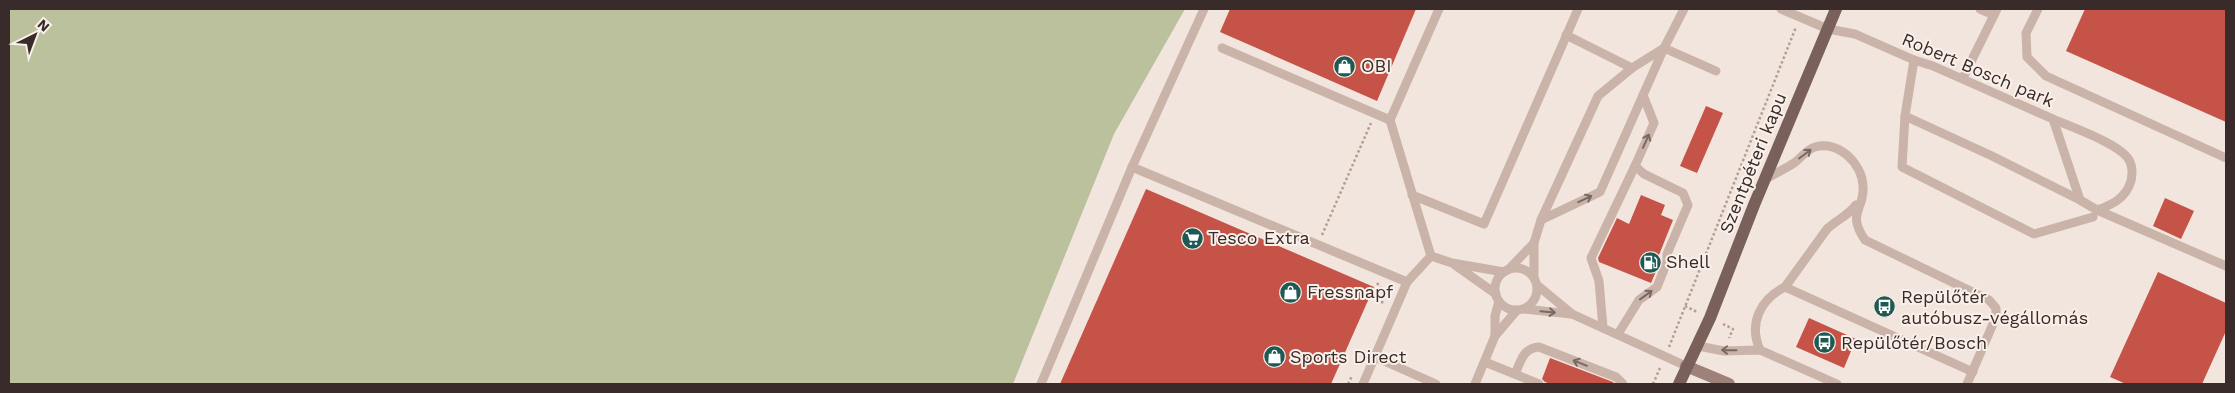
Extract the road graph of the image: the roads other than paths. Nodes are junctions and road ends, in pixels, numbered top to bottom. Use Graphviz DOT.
graph roads {
  1 [pos="1204,9"];
  2 [pos="1439,9"];
  3 [pos="1578,9"];
  4 [pos="1684,9"];
  5 [pos="1780,9"];
  6 [pos="1836,9"];
  7 [pos="1980,9"];
  8 [pos="2038,9"];
  9 [pos="1995,12"];
  10 [pos="1828,29"];
  11 [pos="1566,35"];
  12 [pos="1222,48"];
  13 [pos="1664,48"];
  14 [pos="1914,60"];
  15 [pos="1632,68"];
  16 [pos="1716,71"];
  17 [pos="1963,78"];
  18 [pos="1643,95"];
  19 [pos="1905,116"];
  20 [pos="2053,119"];
  21 [pos="1390,120"];
  22 [pos="2226,158"];
  23 [pos="1635,166"];
  24 [pos="1132,167"];
  25 [pos="1764,180"];
  26 [pos="1412,195"];
  27 [pos="1861,199"];
  28 [pos="2080,200"];
  29 [pos="2095,213"];
  30 [pos="1541,220"];
  31 [pos="1534,243"];
  32 [pos="1431,256"];
  33 [pos="1452,263"];
  34 [pos="2226,266"];
  35 [pos="1506,271"];
  36 [pos="1407,282"];
  37 [pos="1535,282"];
  38 [pos="1785,287"];
  39 [pos="1497,298"];
  40 [pos="1521,309"];
  41 [pos="1572,314"];
  42 [pos="1603,328"];
  43 [pos="1618,334"];
  44 [pos="1495,336"];
  45 [pos="1698,346"];
  46 [pos="1760,350"];
  47 [pos="1375,357"];
  48 [pos="1484,362"];
  49 [pos="1686,366"];
  50 [pos="1973,372"];
  51 [pos="1515,374"];
  52 [pos="1041,384"];
  53 [pos="1363,384"];
  54 [pos="1436,384"];
  55 [pos="1475,384"];
  56 [pos="1539,384"];
  57 [pos="1623,384"];
  58 [pos="1679,384"];
  59 [pos="1729,384"];
  60 [pos="1837,384"];
  61 [pos="1968,384"];
  1 -- 24 [label="lane"];
  2 -- 21 [label="lane"];
  3 -- 11 [label="lane"];
  4 -- 13 [label="lane"];
  5 -- 10 [label="lane, Robert Bosch park"];
  6 -- 10 [label="main road, Szentpéteri kapu"];
  7 -- 9 [label="lane"];
  8 -- 22 [label="lane"];
  9 -- 17 [label="lane"];
  10 -- 14 [label="lane, Robert Bosch park"];
  10 -- 25 [label="main road, Szentpéteri kapu"];
  11 -- 15 [label="lane"];
  11 -- 26 [label="lane"];
  12 -- 21 [label="lane"];
  13 -- 15 [label="lane"];
  13 -- 16 [label="lane"];
  13 -- 18 [label="lane"];
  14 -- 17 [label="lane, Robert Bosch park"];
  14 -- 19 [label="lane"];
  15 -- 30 [label="lane"];
  17 -- 20 [label="lane, Robert Bosch park"];
  23 -- 18 [label="lane, one-way"];
  30 -- 18 [label="lane, one-way"];
  19 -- 28 [label="lane"];
  19 -- 29 [label="lane"];
  20 -- 28 [label="lane, Robert Bosch park"];
  20 -- 29 [label="lane"];
  21 -- 26 [label="lane"];
  23 -- 42 [label="lane"];
  43 -- 23 [label="lane, one-way"];
  24 -- 36 [label="lane"];
  24 -- 52 [label="lane"];
  25 -- 27 [label="lane, one-way"];
  25 -- 45 [label="main road, Szentpéteri kapu"];
  26 -- 32 [label="lane"];
  27 -- 38 [label="lane"];
  27 -- 50 [label="lane"];
  28 -- 29 [label="lane"];
  29 -- 34 [label="lane"];
  30 -- 31 [label="lane"];
  31 -- 35 [label="lane"];
  31 -- 37 [label="lane"];
  32 -- 33 [label="lane"];
  32 -- 36 [label="lane"];
  33 -- 35 [label="lane"];
  33 -- 39 [label="lane"];
  35 -- 37 [label="lane"];
  35 -- 39 [label="lane"];
  36 -- 47 [label="lane"];
  37 -- 40 [label="lane"];
  37 -- 41 [label="lane"];
  38 -- 46 [label="lane"];
  38 -- 50 [label="lane"];
  39 -- 40 [label="lane"];
  39 -- 44 [label="lane"];
  40 -- 41 [label="lane, one-way"];
  40 -- 44 [label="lane"];
  41 -- 42 [label="lane"];
  42 -- 43 [label="lane"];
  43 -- 49 [label="lane"];
  44 -- 48 [label="lane"];
  46 -- 45 [label="lane, one-way"];
  45 -- 49 [label="main road, Szentpéteri kapu"];
  46 -- 60 [label="lane"];
  47 -- 53 [label="lane"];
  47 -- 54 [label="lane"];
  48 -- 51 [label="lane"];
  48 -- 55 [label="lane"];
  49 -- 58 [label="main road, Szentpéteri kapu"];
  49 -- 59 [label="street"];
  50 -- 61 [label="lane"];
  51 -- 56 [label="lane"];
  57 -- 51 [label="lane, one-way"];
}
